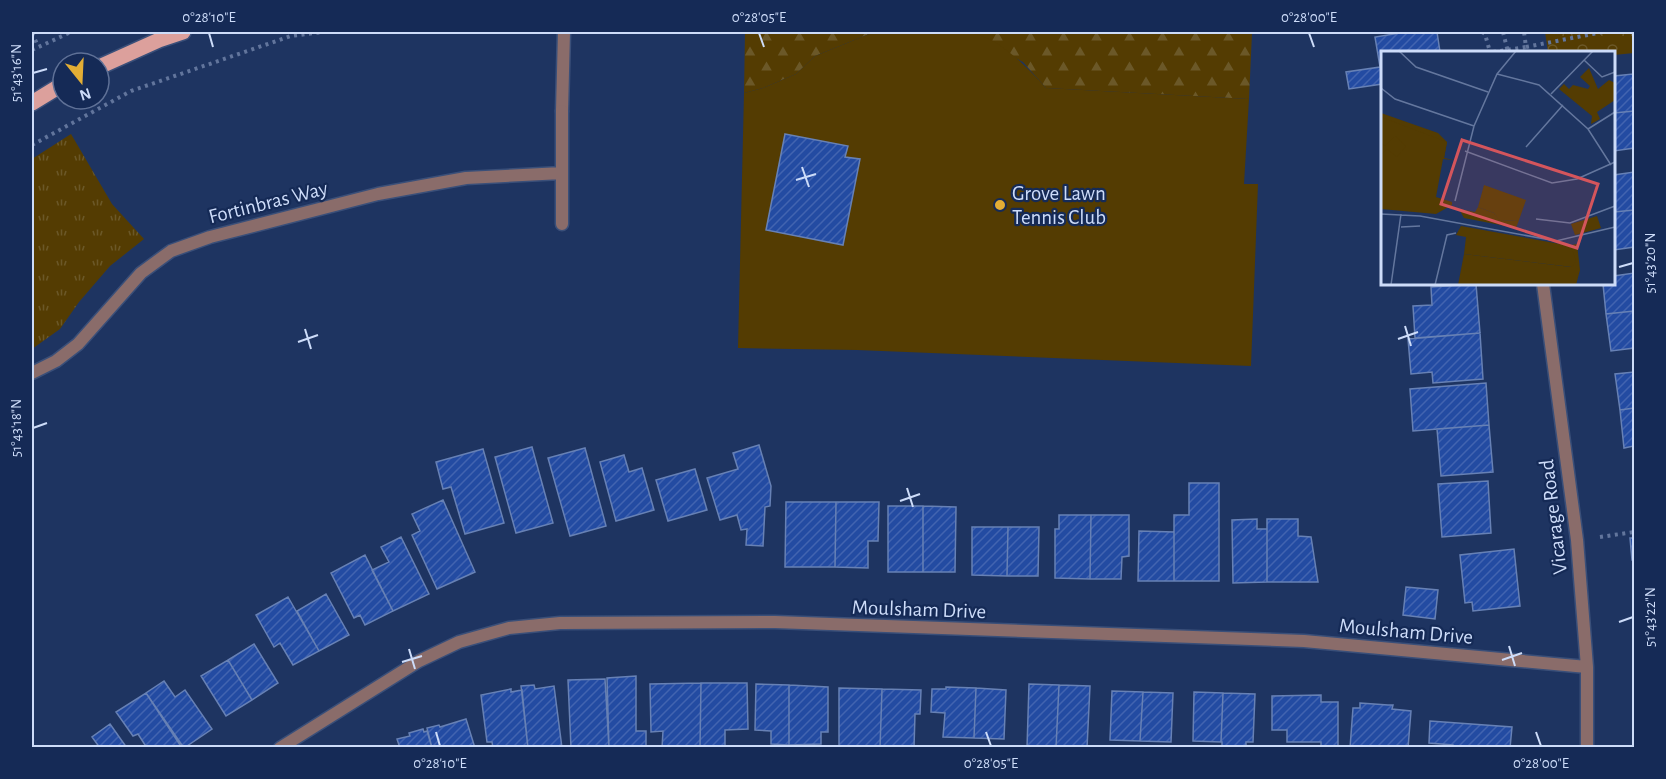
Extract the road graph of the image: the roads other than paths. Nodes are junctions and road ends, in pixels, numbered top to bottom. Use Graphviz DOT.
graph roads {
  1 [pos="183,32"];
  2 [pos="564,32"];
  3 [pos="111,62"];
  4 [pos="51,91"];
  5 [pos="32,103"];
  6 [pos="562,173"];
  7 [pos="562,224"];
  8 [pos="1543,285"];
  9 [pos="32,373"];
  10 [pos="1587,667"];
  11 [pos="280,747"];
  12 [pos="1587,747"];
  1 -- 3 [label="main road"];
  2 -- 6 [label="street"];
  4 -- 5 [label="main road"];
  6 -- 7 [label="street"];
  6 -- 9 [label="street, Fortinbras Way"];
  8 -- 10 [label="street, Vicarage Road"];
  10 -- 11 [label="street, Moulsham Drive"];
  10 -- 12 [label="street, Vicarage Road"];
}
